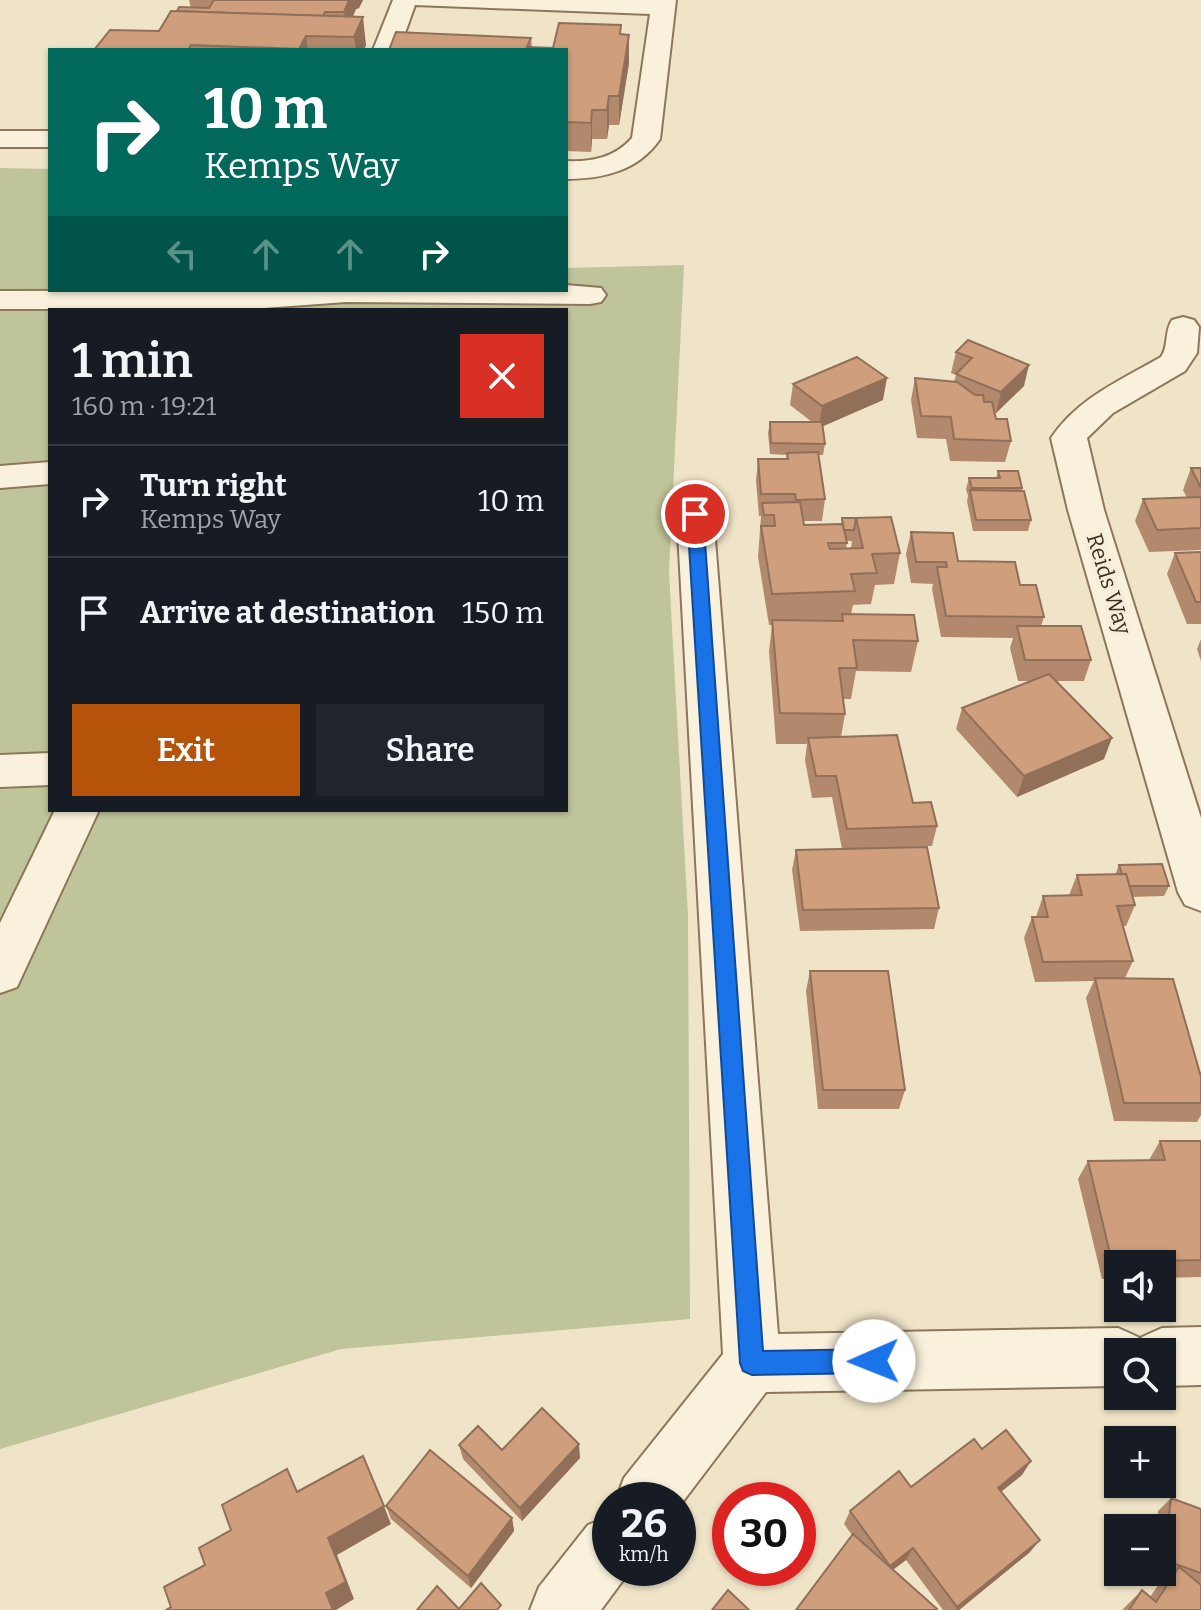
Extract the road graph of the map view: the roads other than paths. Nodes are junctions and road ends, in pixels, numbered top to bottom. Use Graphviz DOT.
graph roads {
  1 [pos="405,0"];
  2 [pos="423,0"];
  3 [pos="663,3"];
  4 [pos="387,48"];
  5 [pos="5,137"];
  6 [pos="48,139"];
  7 [pos="568,170"];
  8 [pos="590,295"];
  9 [pos="0,300"];
  10 [pos="260,305"];
  11 [pos="1183,327"];
  12 [pos="48,473"];
  13 [pos="0,477"];
  14 [pos="695,514"];
  15 [pos="48,769"];
  16 [pos="0,771"];
  17 [pos="76,812"];
  18 [pos="1201,892"];
  19 [pos="0,973"];
  20 [pos="1201,1356"];
  21 [pos="1104,1357"];
  22 [pos="1176,1357"];
  23 [pos="752,1363"];
  24 [pos="660,1482"];
  25 [pos="592,1571"];
  26 [pos="562,1610"];
  1 -- 4 [label="street"];
  2 -- 3 [label="street"];
  3 -- 7 [label="street"];
  5 -- 6 [label="street"];
  8 -- 10 [label="street"];
  9 -- 10 [label="street"];
  11 -- 18 [label="street, Reids Way"];
  12 -- 13 [label="street"];
  14 -- 23 [label="street"];
  15 -- 16 [label="street"];
  17 -- 19 [label="street"];
  20 -- 22 [label="street"];
  21 -- 23 [label="street"];
  23 -- 24 [label="street"];
  25 -- 26 [label="street"];
}
